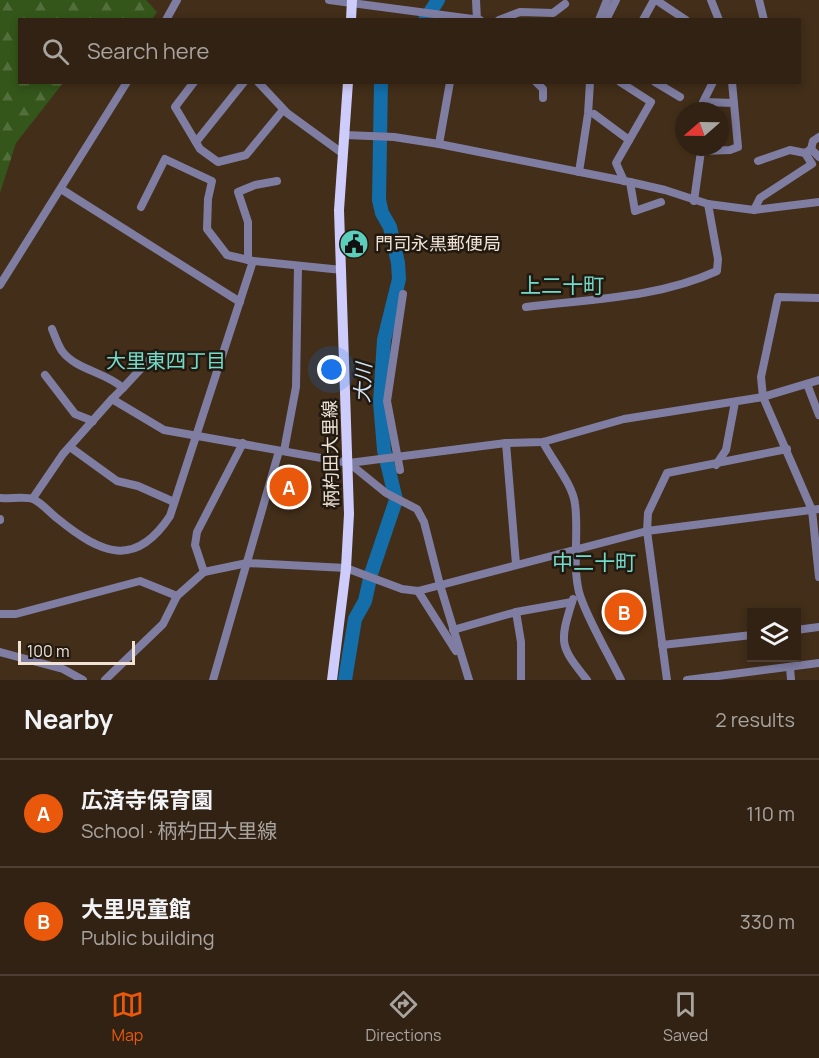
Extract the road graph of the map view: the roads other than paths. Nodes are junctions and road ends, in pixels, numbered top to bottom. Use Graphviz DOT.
graph roads {
  1 [pos="177,0"];
  2 [pos="329,0"];
  3 [pos="476,0"];
  4 [pos="607,0"];
  5 [pos="616,0"];
  6 [pos="655,0"];
  7 [pos="711,0"];
  8 [pos="759,0"];
  9 [pos="352,1"];
  10 [pos="565,4"];
  11 [pos="168,18"];
  12 [pos="351,18"];
  13 [pos="471,18"];
  14 [pos="478,18"];
  15 [pos="504,18"];
  16 [pos="600,18"];
  17 [pos="607,18"];
  18 [pos="644,18"];
  19 [pos="683,18"];
  20 [pos="718,18"];
  21 [pos="764,18"];
  22 [pos="126,84"];
  23 [pos="192,84"];
  24 [pos="242,84"];
  25 [pos="260,84"];
  26 [pos="348,84"];
  27 [pos="450,84"];
  28 [pos="538,84"];
  29 [pos="590,84"];
  30 [pos="623,84"];
  31 [pos="660,84"];
  32 [pos="712,84"];
  33 [pos="732,84"];
  34 [pos="680,97"];
  35 [pos="543,98"];
  36 [pos="734,103"];
  37 [pos="284,110"];
  38 [pos="594,114"];
  39 [pos="345,135"];
  40 [pos="819,137"];
  41 [pos="629,140"];
  42 [pos="195,142"];
  43 [pos="439,144"];
  44 [pos="808,151"];
  45 [pos="342,153"];
  46 [pos="819,157"];
  47 [pos="758,161"];
  48 [pos="579,172"];
  49 [pos="277,181"];
  50 [pos="627,181"];
  51 [pos="61,189"];
  52 [pos="694,201"];
  53 [pos="661,202"];
  54 [pos="819,202"];
  55 [pos="708,204"];
  56 [pos="141,207"];
  57 [pos="754,210"];
  58 [pos="250,260"];
  59 [pos="298,266"];
  60 [pos="342,270"];
  61 [pos="0,285"];
  62 [pos="403,294"];
  63 [pos="819,298"];
  64 [pos="240,302"];
  65 [pos="526,307"];
  66 [pos="52,329"];
  67 [pos="148,360"];
  68 [pos="45,375"];
  69 [pos="819,380"];
  70 [pos="807,384"];
  71 [pos="123,388"];
  72 [pos="763,397"];
  73 [pos="112,399"];
  74 [pos="735,402"];
  75 [pos="819,415"];
  76 [pos="93,421"];
  77 [pos="195,434"];
  78 [pos="543,442"];
  79 [pos="243,443"];
  80 [pos="506,443"];
  81 [pos="70,447"];
  82 [pos="787,449"];
  83 [pos="281,451"];
  84 [pos="397,458"];
  85 [pos="349,463"];
  86 [pos="716,465"];
  87 [pos="400,470"];
  88 [pos="0,498"];
  89 [pos="33,498"];
  90 [pos="174,502"];
  91 [pos="816,510"];
  92 [pos="647,531"];
  93 [pos="575,551"];
  94 [pos="247,563"];
  95 [pos="516,564"];
  96 [pos="346,568"];
  97 [pos="204,572"];
  98 [pos="819,577"];
  99 [pos="440,585"];
  100 [pos="578,586"];
  101 [pos="418,591"];
  102 [pos="177,596"];
  103 [pos="572,602"];
  104 [pos="516,612"];
  105 [pos="0,614"];
  106 [pos="819,627"];
  107 [pos="801,629"];
  108 [pos="453,630"];
  109 [pos="747,636"];
  110 [pos="662,645"];
  111 [pos="0,652"];
  112 [pos="461,659"];
  113 [pos="819,663"];
  114 [pos="790,667"];
  115 [pos="83,680"];
  116 [pos="105,680"];
  117 [pos="213,680"];
  118 [pos="332,680"];
  119 [pos="469,680"];
  120 [pos="521,680"];
  121 [pos="587,680"];
  122 [pos="620,680"];
  123 [pos="667,680"];
  124 [pos="687,680"];
  125 [pos="791,680"];
  1 -- 11 [label="street"];
  2 -- 9 [label="street"];
  3 -- 14 [label="street"];
  4 -- 16 [label="street"];
  5 -- 17 [label="street"];
  6 -- 18 [label="street"];
  6 -- 19 [label="street"];
  7 -- 20 [label="street"];
  8 -- 21 [label="street"];
  9 -- 12 [label="main road"];
  9 -- 13 [label="street"];
  10 -- 15 [label="street"];
  22 -- 51 [label="street"];
  23 -- 42 [label="street"];
  24 -- 42 [label="street"];
  25 -- 37 [label="street"];
  26 -- 39 [label="main road, 柄杓田大里線"];
  27 -- 43 [label="street"];
  28 -- 35 [label="street"];
  29 -- 48 [label="street"];
  30 -- 41 [label="street"];
  31 -- 34 [label="street"];
  32 -- 36 [label="street"];
  33 -- 36 [label="street"];
  36 -- 52 [label="street"];
  37 -- 42 [label="street"];
  37 -- 45 [label="street"];
  38 -- 41 [label="street"];
  39 -- 43 [label="street"];
  39 -- 45 [label="main road, 柄杓田大里線"];
  40 -- 44 [label="street"];
  41 -- 50 [label="street"];
  43 -- 48 [label="street"];
  44 -- 46 [label="street"];
  44 -- 47 [label="street"];
  44 -- 57 [label="street"];
  45 -- 60 [label="main road, 柄杓田大里線"];
  48 -- 50 [label="street"];
  49 -- 58 [label="street"];
  50 -- 52 [label="street"];
  50 -- 53 [label="street"];
  51 -- 61 [label="street"];
  51 -- 64 [label="street"];
  52 -- 55 [label="street"];
  54 -- 57 [label="street"];
  55 -- 57 [label="street"];
  55 -- 65 [label="street"];
  56 -- 58 [label="street"];
  58 -- 59 [label="street"];
  58 -- 64 [label="street"];
  59 -- 60 [label="street"];
  59 -- 83 [label="street"];
  60 -- 85 [label="main road, 柄杓田大里線"];
  62 -- 84 [label="street"];
  63 -- 72 [label="street"];
  64 -- 77 [label="street"];
  66 -- 71 [label="street"];
  67 -- 71 [label="street"];
  68 -- 76 [label="street"];
  69 -- 70 [label="street"];
  70 -- 72 [label="street"];
  70 -- 75 [label="street"];
  71 -- 73 [label="street"];
  72 -- 74 [label="street"];
  72 -- 82 [label="street"];
  73 -- 76 [label="street"];
  73 -- 77 [label="street"];
  74 -- 78 [label="street"];
  74 -- 86 [label="street"];
  76 -- 81 [label="street"];
  77 -- 79 [label="street"];
  77 -- 90 [label="street"];
  78 -- 80 [label="street"];
  78 -- 93 [label="street"];
  79 -- 83 [label="street"];
  79 -- 97 [label="street"];
  80 -- 84 [label="street"];
  80 -- 95 [label="street"];
  81 -- 89 [label="street"];
  81 -- 90 [label="street"];
  82 -- 86 [label="street"];
  82 -- 91 [label="street"];
  83 -- 85 [label="street"];
  83 -- 94 [label="street"];
  84 -- 85 [label="street"];
  84 -- 87 [label="street"];
  85 -- 96 [label="main road, 柄杓田大里線"];
  85 -- 99 [label="street"];
  86 -- 92 [label="street"];
  88 -- 89 [label="street"];
  89 -- 90 [label="street"];
  91 -- 92 [label="street"];
  91 -- 98 [label="street"];
  92 -- 93 [label="street"];
  92 -- 110 [label="street"];
  93 -- 95 [label="street"];
  93 -- 100 [label="street"];
  94 -- 96 [label="street"];
  94 -- 97 [label="street"];
  94 -- 117 [label="street"];
  95 -- 99 [label="street"];
  96 -- 101 [label="street"];
  96 -- 118 [label="main road, 柄杓田大里線"];
  97 -- 102 [label="street"];
  99 -- 101 [label="street"];
  99 -- 108 [label="street"];
  100 -- 103 [label="street"];
  100 -- 122 [label="street"];
  101 -- 112 [label="street"];
  102 -- 105 [label="street"];
  102 -- 116 [label="street"];
  103 -- 104 [label="street"];
  103 -- 121 [label="street"];
  104 -- 108 [label="street"];
  104 -- 120 [label="street"];
  106 -- 107 [label="street"];
  108 -- 112 [label="street"];
  109 -- 110 [label="street"];
  110 -- 123 [label="street"];
  111 -- 115 [label="street"];
  112 -- 119 [label="street"];
  113 -- 114 [label="street"];
  114 -- 124 [label="street"];
  114 -- 125 [label="street"];
}
